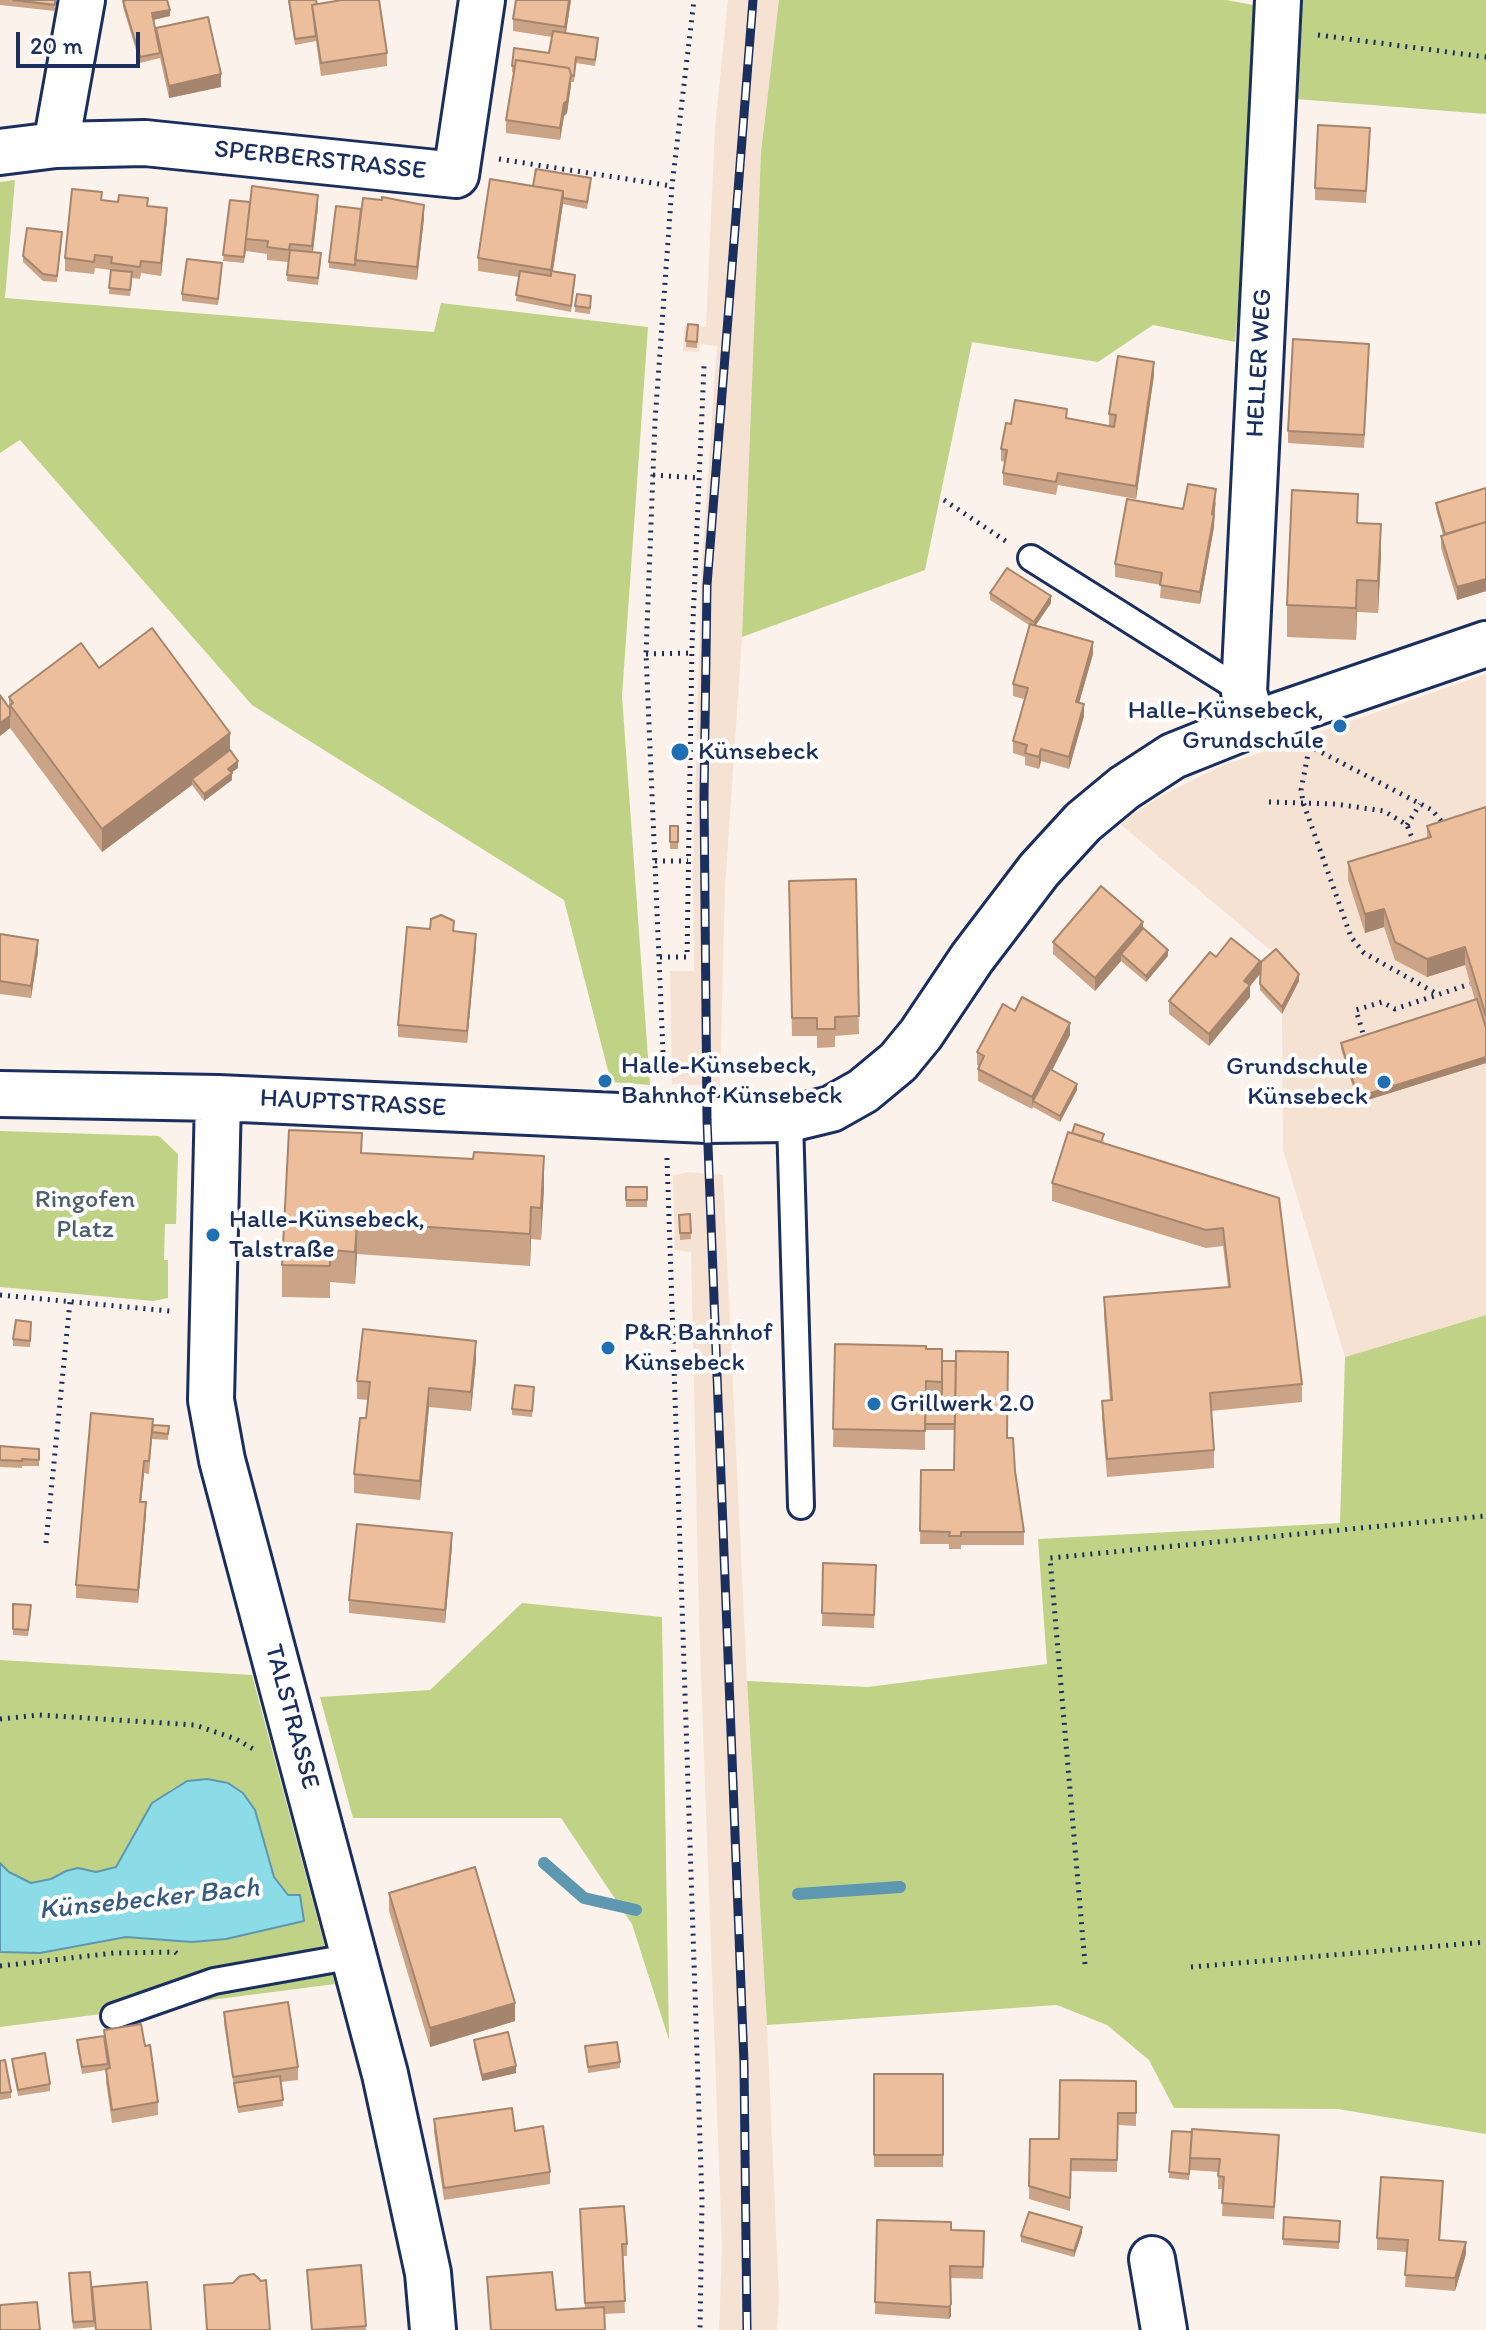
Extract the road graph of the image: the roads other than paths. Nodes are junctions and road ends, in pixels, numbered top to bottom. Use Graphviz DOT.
graph roads {
  1 [pos="82,0"];
  2 [pos="482,0"];
  3 [pos="1278,15"];
  4 [pos="56,145"];
  5 [pos="0,152"];
  6 [pos="1031,558"];
  7 [pos="1486,644"];
  8 [pos="1248,708"];
  9 [pos="0,1094"];
  10 [pos="218,1098"];
  11 [pos="790,1119"];
  12 [pos="801,1506"];
  13 [pos="354,1956"];
  14 [pos="114,2016"];
  15 [pos="1152,2259"];
  16 [pos="433,2330"];
  17 [pos="1164,2330"];
  1 -- 4 [label="street"];
  2 -- 4 [label="street, SPERBERSTRASSE"];
  3 -- 8 [label="street, HELLER WEG"];
  4 -- 5 [label="street, SPERBERSTRASSE"];
  6 -- 8 [label="lane"];
  7 -- 8 [label="street, HAUPTSTRASSE"];
  8 -- 11 [label="street, HAUPTSTRASSE"];
  9 -- 10 [label="street, HAUPTSTRASSE"];
  10 -- 11 [label="street, HAUPTSTRASSE"];
  10 -- 13 [label="street, TALSTRASSE"];
  11 -- 12 [label="lane"];
  13 -- 14 [label="lane"];
  13 -- 16 [label="street, TALSTRASSE"];
  15 -- 17 [label="street"];
}
